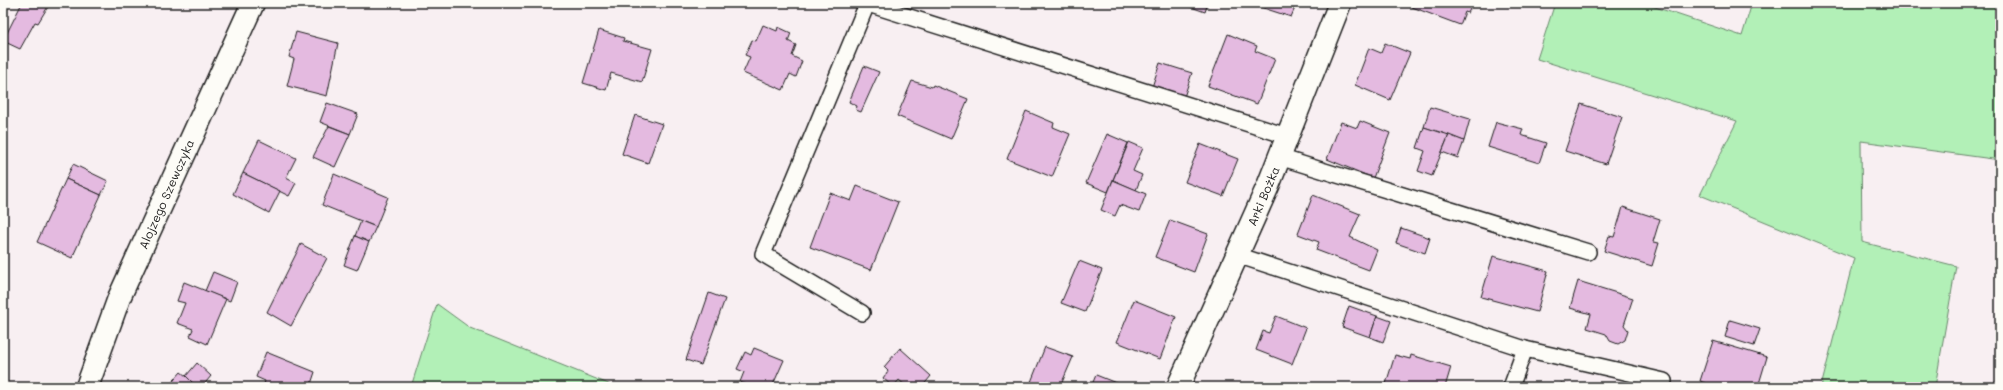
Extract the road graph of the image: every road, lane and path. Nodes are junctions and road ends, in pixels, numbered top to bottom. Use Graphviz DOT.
graph roads {
  1 [pos="253,3"];
  2 [pos="866,3"];
  3 [pos="1340,3"];
  4 [pos="1288,136"];
  5 [pos="1279,157"];
  6 [pos="1588,252"];
  7 [pos="1237,255"];
  8 [pos="862,313"];
  9 [pos="1525,349"];
  10 [pos="1664,381"];
  11 [pos="87,387"];
  12 [pos="1178,387"];
  13 [pos="1512,387"];
  1 -- 11 [label="street, Alojzego Szewczyka"];
  2 -- 4 [label="lane"];
  2 -- 8 [label="lane"];
  3 -- 4 [label="street, Arki Bożka"];
  4 -- 5 [label="street, Arki Bożka"];
  5 -- 6 [label="lane"];
  5 -- 7 [label="street, Arki Bożka"];
  7 -- 9 [label="lane"];
  7 -- 12 [label="street, Arki Bożka"];
  9 -- 10 [label="lane"];
  9 -- 13 [label="lane"];
}
